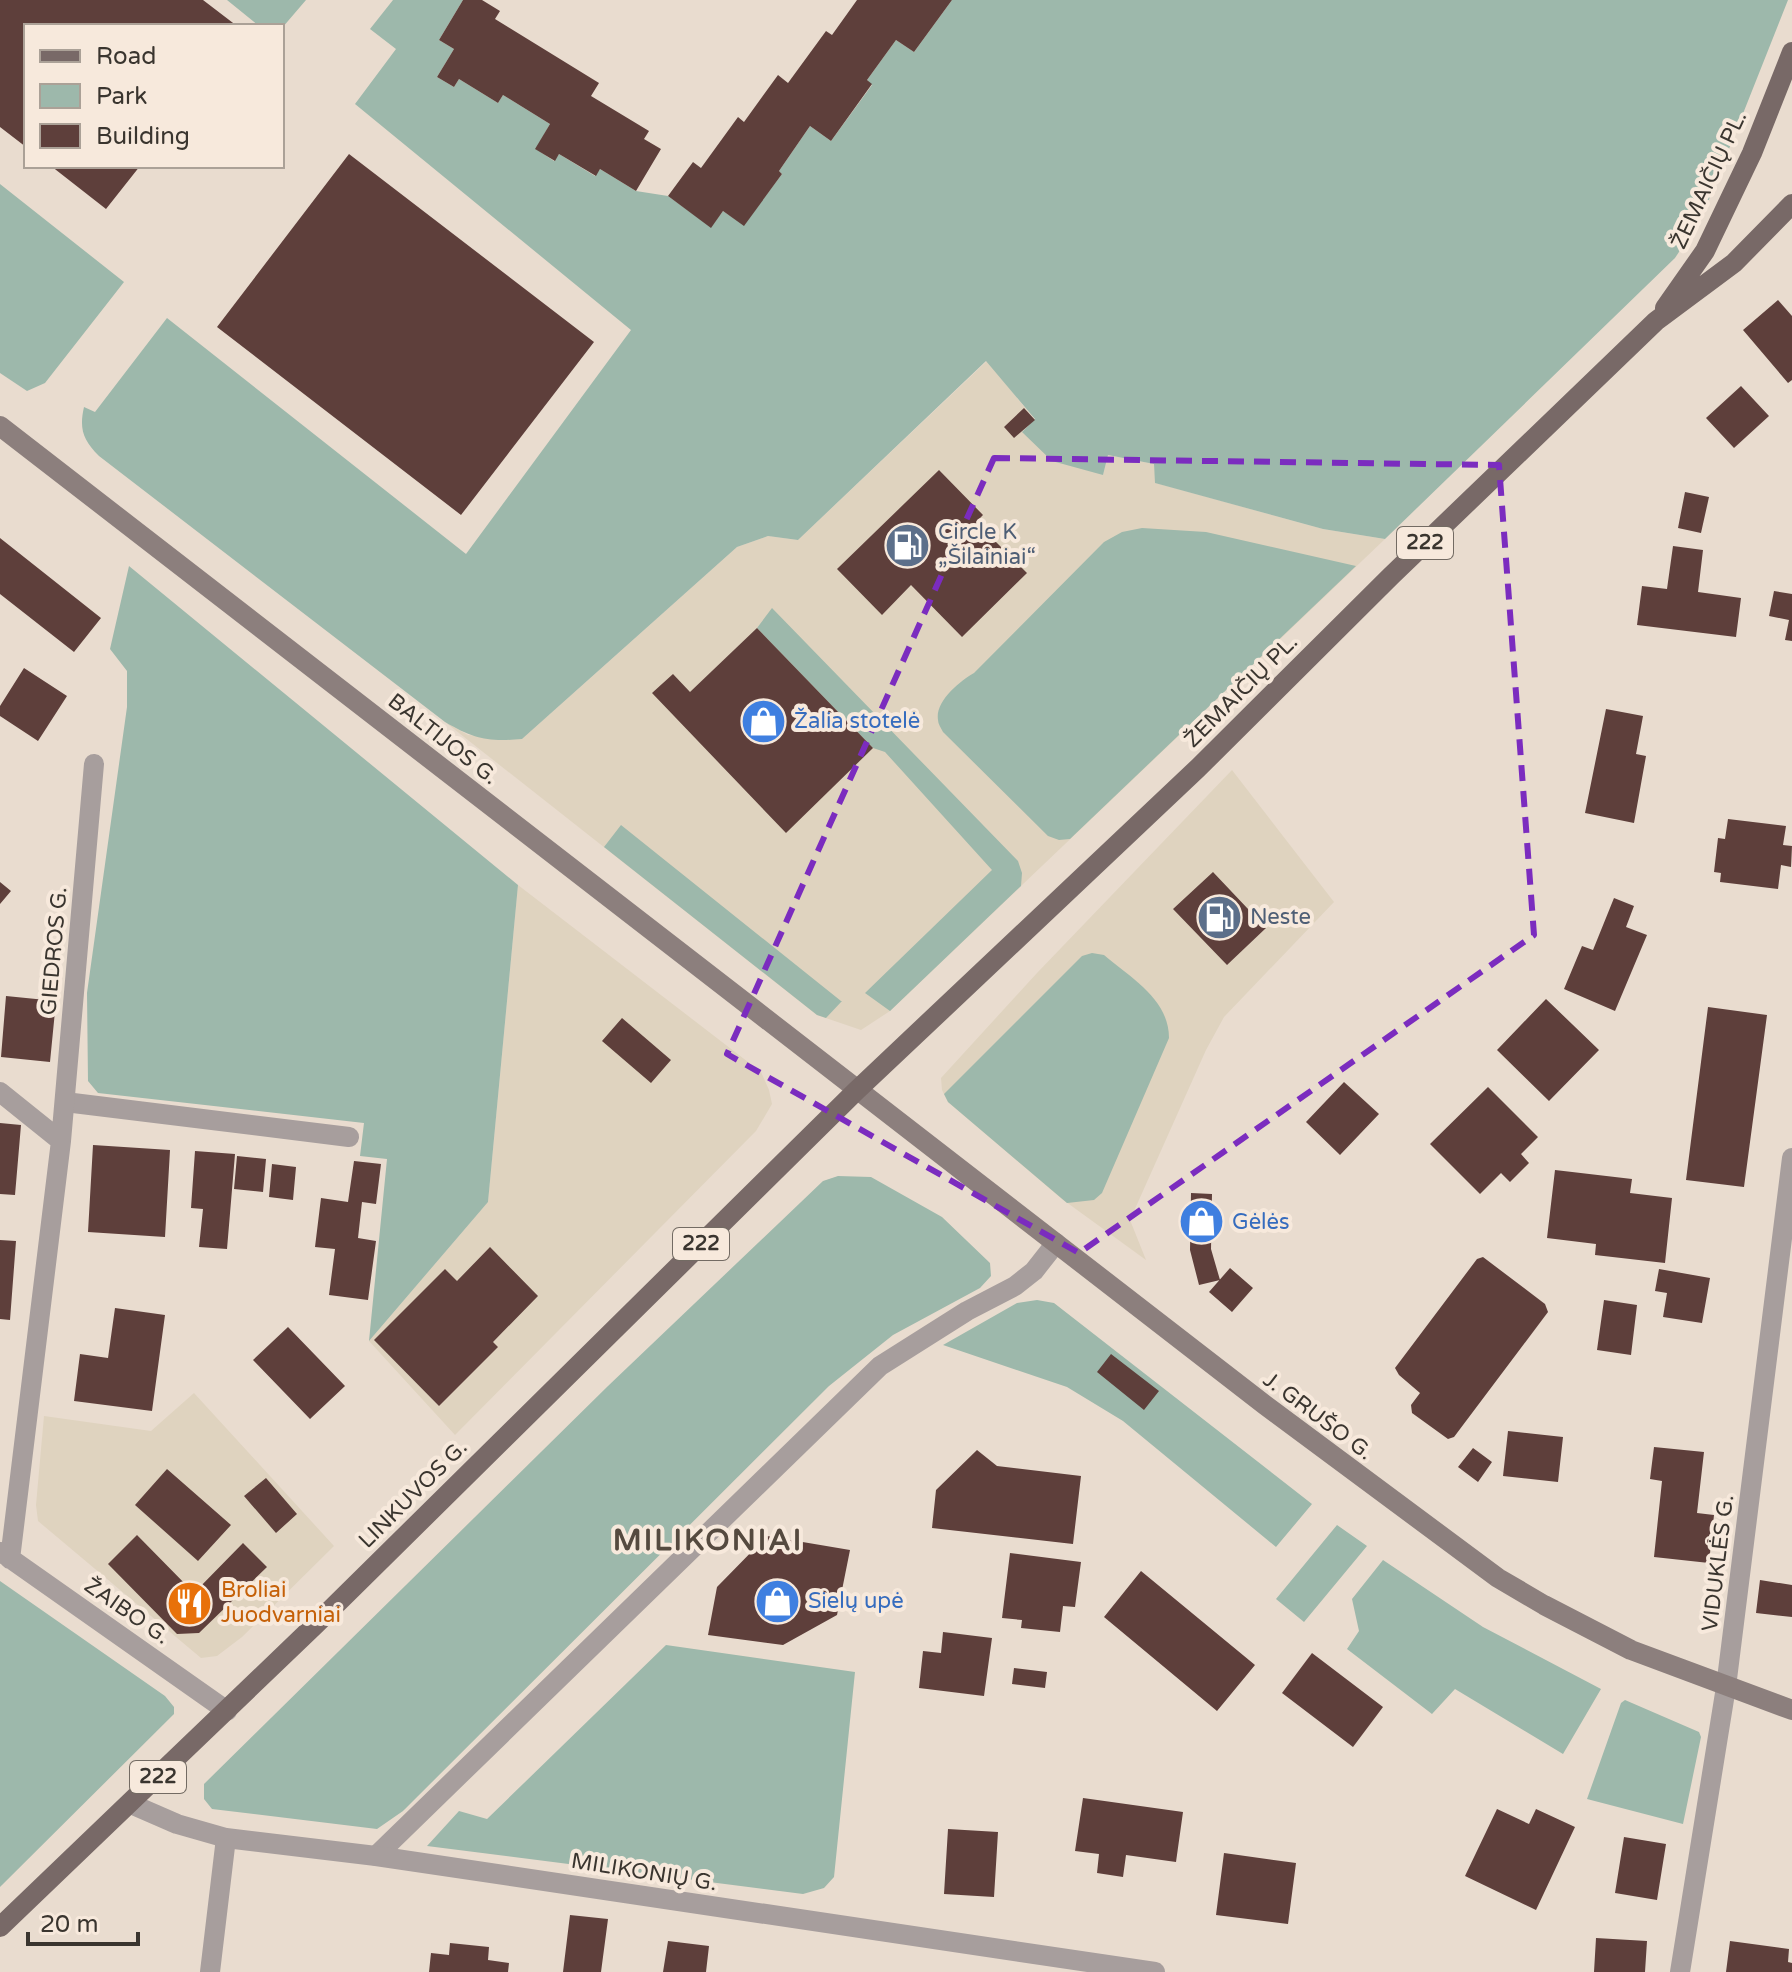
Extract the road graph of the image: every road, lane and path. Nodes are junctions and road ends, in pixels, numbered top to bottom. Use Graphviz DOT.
graph roads {
  1 [pos="1792,52"];
  2 [pos="1792,204"];
  3 [pos="1656,321"];
  4 [pos="0,426"];
  5 [pos="94,764"];
  6 [pos="856,1091"];
  7 [pos="0,1092"];
  8 [pos="65,1102"];
  9 [pos="349,1137"];
  10 [pos="61,1141"];
  11 [pos="1792,1158"];
  12 [pos="1056,1243"];
  13 [pos="5,1555"];
  14 [pos="1726,1687"];
  15 [pos="1792,1710"];
  16 [pos="227,1711"];
  17 [pos="131,1804"];
  18 [pos="226,1838"];
  19 [pos="376,1856"];
  20 [pos="0,1927"];
  21 [pos="210,1972"];
  22 [pos="1155,1972"];
  23 [pos="1680,1972"];
  1 -- 3 [label="main road, ŽEMAIČIŲ PL. / 222"];
  2 -- 3 [label="main road, ŽEMAIČIŲ PL. / 222"];
  3 -- 6 [label="main road, ŽEMAIČIŲ PL. / 222"];
  4 -- 6 [label="main road, BALTIJOS G."];
  5 -- 8 [label="street, GIEDROS G."];
  6 -- 12 [label="main road, J. GRUŠO G."];
  6 -- 16 [label="main road, LINKUVOS G. / 222"];
  7 -- 10 [label="street"];
  8 -- 9 [label="street"];
  8 -- 10 [label="street, GIEDROS G."];
  10 -- 13 [label="street, GIEDROS G."];
  11 -- 14 [label="street, VIDUKLĖS G."];
  12 -- 14 [label="main road, J. GRUŠO G."];
  12 -- 19 [label="street"];
  13 -- 16 [label="street, ŽAIBO G."];
  14 -- 15 [label="main road, J. GRUŠO G."];
  14 -- 23 [label="street, VIDUKLĖS G."];
  16 -- 17 [label="main road, LINKUVOS G. / 222"];
  17 -- 18 [label="street, MILIKONIŲ G."];
  17 -- 20 [label="main road, LINKUVOS G. / 222"];
  18 -- 19 [label="street, MILIKONIŲ G."];
  18 -- 21 [label="street"];
  19 -- 22 [label="street, MILIKONIŲ G."];
}
